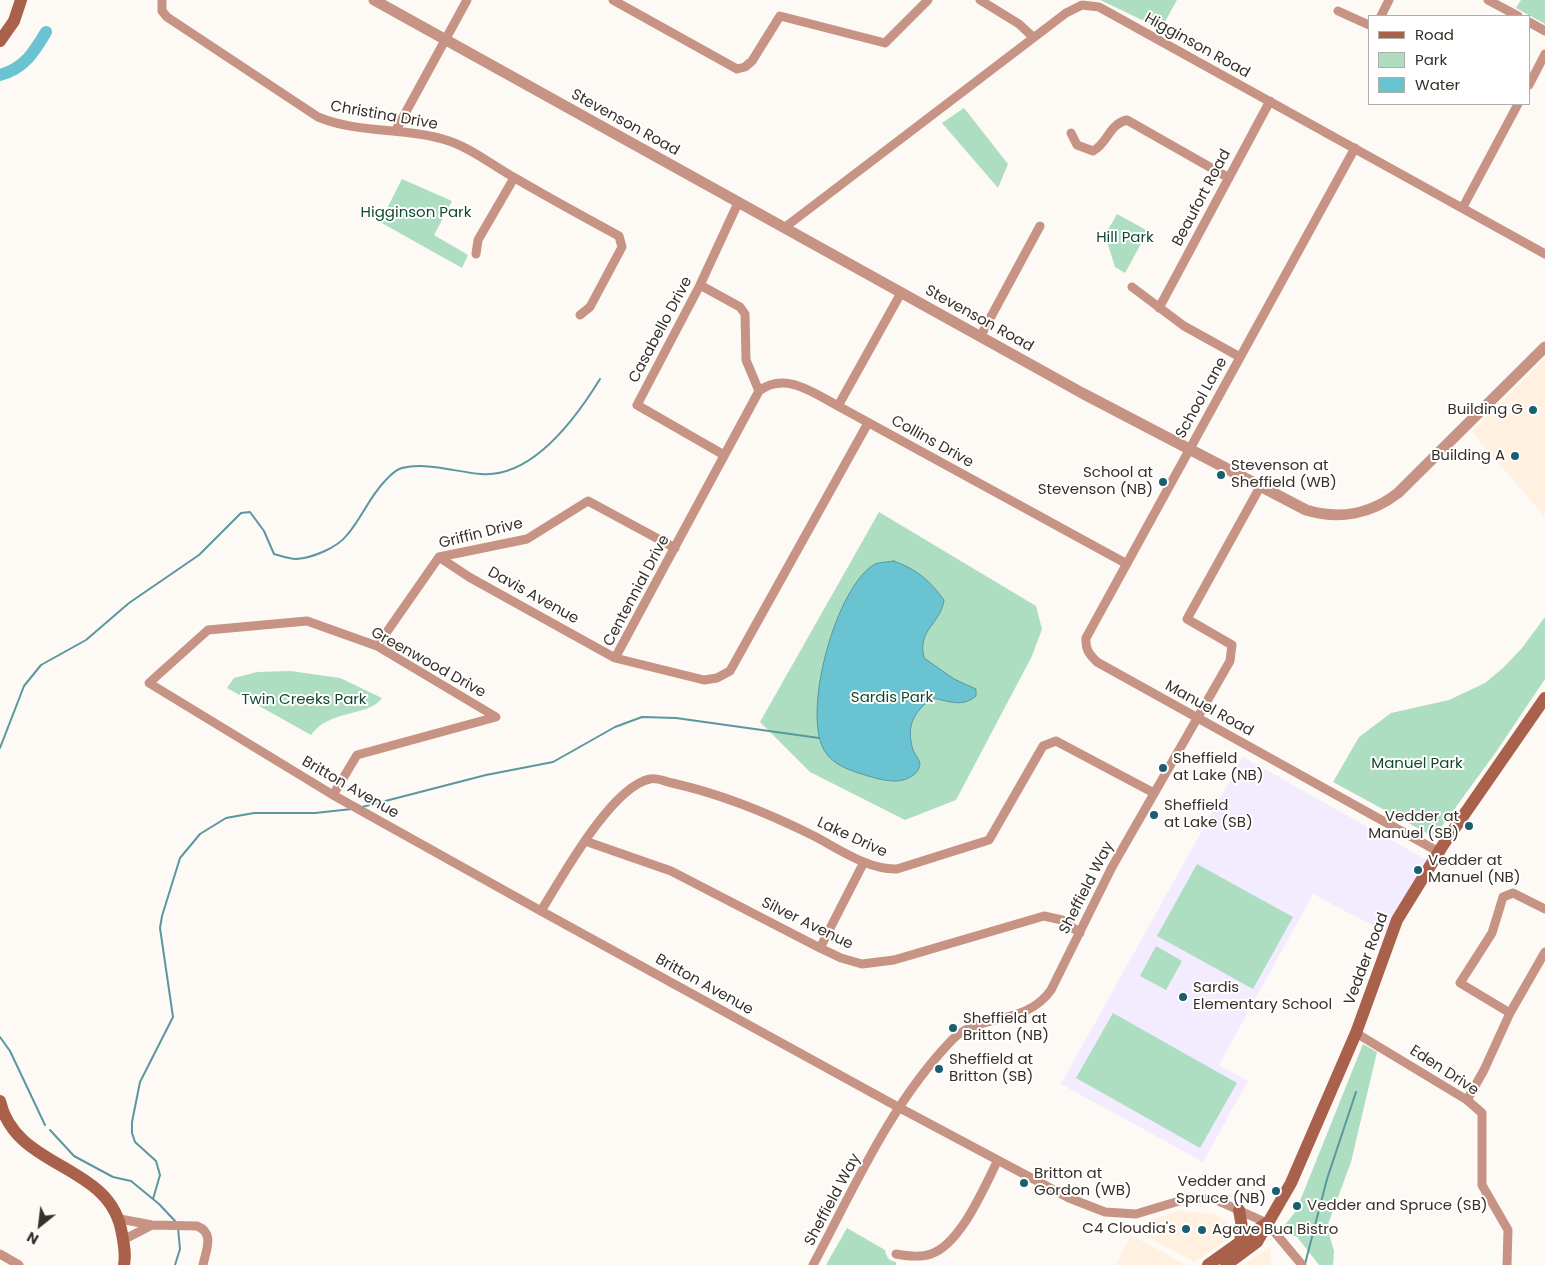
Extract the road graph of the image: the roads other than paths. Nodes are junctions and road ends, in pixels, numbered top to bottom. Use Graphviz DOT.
graph roads {
  1 [pos="21,0"];
  2 [pos="162,0"];
  3 [pos="374,0"];
  4 [pos="467,0"];
  5 [pos="614,0"];
  6 [pos="928,0"];
  7 [pos="980,0"];
  8 [pos="1389,0"];
  9 [pos="1488,0"];
  10 [pos="1338,11"];
  11 [pos="1382,15"];
  12 [pos="1516,15"];
  13 [pos="1530,23"];
  14 [pos="1368,25"];
  15 [pos="1545,31"];
  16 [pos="1032,37"];
  17 [pos="445,39"];
  18 [pos="0,40"];
  19 [pos="1545,54"];
  20 [pos="1530,82"];
  21 [pos="1270,102"];
  22 [pos="1515,105"];
  23 [pos="396,130"];
  24 [pos="1071,133"];
  25 [pos="1356,148"];
  26 [pos="514,178"];
  27 [pos="1229,178"];
  28 [pos="738,203"];
  29 [pos="1463,207"];
  30 [pos="1040,226"];
  31 [pos="784,228"];
  32 [pos="476,254"];
  33 [pos="1545,254"];
  34 [pos="700,285"];
  35 [pos="1132,287"];
  36 [pos="901,293"];
  37 [pos="1159,308"];
  38 [pos="580,315"];
  39 [pos="980,337"];
  40 [pos="1545,347"];
  41 [pos="1240,357"];
  42 [pos="759,392"];
  43 [pos="838,406"];
  44 [pos="868,423"];
  45 [pos="1190,449"];
  46 [pos="724,455"];
  47 [pos="1260,487"];
  48 [pos="676,548"];
  49 [pos="439,557"];
  50 [pos="1127,564"];
  51 [pos="377,646"];
  52 [pos="615,658"];
  53 [pos="1097,662"];
  54 [pos="150,683"];
  55 [pos="1545,698"];
  56 [pos="1196,718"];
  57 [pos="1154,793"];
  58 [pos="333,794"];
  59 [pos="585,841"];
  60 [pos="1439,852"];
  61 [pos="864,862"];
  62 [pos="1545,909"];
  63 [pos="540,911"];
  64 [pos="1080,933"];
  65 [pos="820,948"];
  66 [pos="1545,952"];
  67 [pos="1510,1013"];
  68 [pos="1356,1033"];
  69 [pos="1467,1100"];
  70 [pos="898,1107"];
  71 [pos="1,1109"];
  72 [pos="998,1160"];
  73 [pos="1239,1210"];
  74 [pos="120,1220"];
  75 [pos="1267,1223"];
  76 [pos="152,1225"];
  77 [pos="123,1240"];
  78 [pos="1240,1242"];
  79 [pos="0,1254"];
  80 [pos="896,1254"];
  81 [pos="19,1265"];
  82 [pos="124,1265"];
  83 [pos="203,1265"];
  84 [pos="813,1265"];
  85 [pos="1208,1265"];
  86 [pos="1226,1265"];
  87 [pos="1302,1265"];
  88 [pos="1507,1265"];
  1 -- 18 [label="main road"];
  2 -- 23 [label="street, Christina Drive"];
  3 -- 17 [label="street, Stevenson Road"];
  4 -- 17 [label="street"];
  5 -- 6 [label="street"];
  7 -- 16 [label="street"];
  8 -- 11 [label="street"];
  9 -- 12 [label="street"];
  10 -- 14 [label="street"];
  13 -- 15 [label="street"];
  16 -- 21 [label="street, Higginson Road"];
  16 -- 31 [label="street, Higginson Road"];
  17 -- 23 [label="street"];
  17 -- 28 [label="street, Stevenson Road"];
  19 -- 20 [label="street"];
  21 -- 25 [label="street, Higginson Road"];
  21 -- 27 [label="street, Beaufort Road"];
  22 -- 29 [label="street"];
  23 -- 26 [label="street, Christina Drive"];
  24 -- 27 [label="street"];
  25 -- 29 [label="street, Higginson Road"];
  25 -- 41 [label="street, School Lane"];
  26 -- 32 [label="street"];
  26 -- 38 [label="street, Christina Drive"];
  27 -- 37 [label="street, Beaufort Road"];
  28 -- 31 [label="street, Stevenson Road"];
  28 -- 34 [label="street, Casabello Drive"];
  29 -- 33 [label="street, Higginson Road"];
  30 -- 39 [label="street"];
  31 -- 36 [label="street, Stevenson Road"];
  34 -- 42 [label="street"];
  34 -- 46 [label="street, Casabello Drive"];
  35 -- 37 [label="street"];
  36 -- 39 [label="street, Stevenson Road"];
  36 -- 43 [label="street"];
  37 -- 41 [label="street"];
  39 -- 45 [label="street, Stevenson Road"];
  40 -- 47 [label="street, Stevenson Road"];
  41 -- 45 [label="street, School Lane"];
  42 -- 43 [label="street"];
  42 -- 46 [label="street, Centennial Drive"];
  43 -- 44 [label="street, Collins Drive"];
  44 -- 50 [label="street, Collins Drive"];
  44 -- 52 [label="street, Centennial Drive"];
  45 -- 47 [label="street, Stevenson Road"];
  45 -- 50 [label="street, School Lane"];
  46 -- 48 [label="street, Centennial Drive"];
  47 -- 56 [label="street, Sheffield Way"];
  48 -- 49 [label="street, Griffin Drive"];
  48 -- 52 [label="street, Centennial Drive"];
  49 -- 51 [label="street, Griffin Drive"];
  49 -- 52 [label="street, Davis Avenue"];
  50 -- 53 [label="street, School Lane"];
  51 -- 54 [label="street, Greenwood Drive"];
  51 -- 58 [label="street, Greenwood Drive"];
  53 -- 56 [label="street, Manuel Road"];
  54 -- 58 [label="street, Britton Avenue"];
  55 -- 60 [label="main road, Vedder Road"];
  56 -- 57 [label="street, Sheffield Way"];
  56 -- 60 [label="street, Manuel Road"];
  57 -- 61 [label="street, Lake Drive"];
  57 -- 64 [label="street, Sheffield Way"];
  58 -- 63 [label="street, Britton Avenue"];
  59 -- 61 [label="street, Lake Drive"];
  59 -- 63 [label="street, Lake Drive"];
  59 -- 65 [label="street, Silver Avenue"];
  60 -- 68 [label="main road, Vedder Road"];
  61 -- 65 [label="street"];
  62 -- 67 [label="street"];
  63 -- 70 [label="street, Britton Avenue"];
  64 -- 65 [label="street, Silver Avenue"];
  64 -- 70 [label="street, Sheffield Way"];
  66 -- 67 [label="street"];
  67 -- 69 [label="street"];
  68 -- 69 [label="street, Eden Drive"];
  68 -- 75 [label="main road, Vedder Road"];
  69 -- 88 [label="street, Eden Drive"];
  70 -- 72 [label="street, Britton Avenue"];
  70 -- 84 [label="street, Sheffield Way"];
  71 -- 74 [label="main road"];
  72 -- 73 [label="street, Britton Avenue"];
  72 -- 80 [label="street"];
  73 -- 75 [label="street, Britton Avenue"];
  73 -- 78 [label="main road"];
  74 -- 76 [label="street"];
  74 -- 77 [label="main road"];
  75 -- 78 [label="main road, Vedder Road"];
  75 -- 86 [label="main road, Vedder Road"];
  75 -- 87 [label="street"];
  76 -- 77 [label="street"];
  76 -- 83 [label="street"];
  77 -- 82 [label="main road"];
  78 -- 85 [label="main road, Vedder Road"];
  79 -- 81 [label="street"];
}
